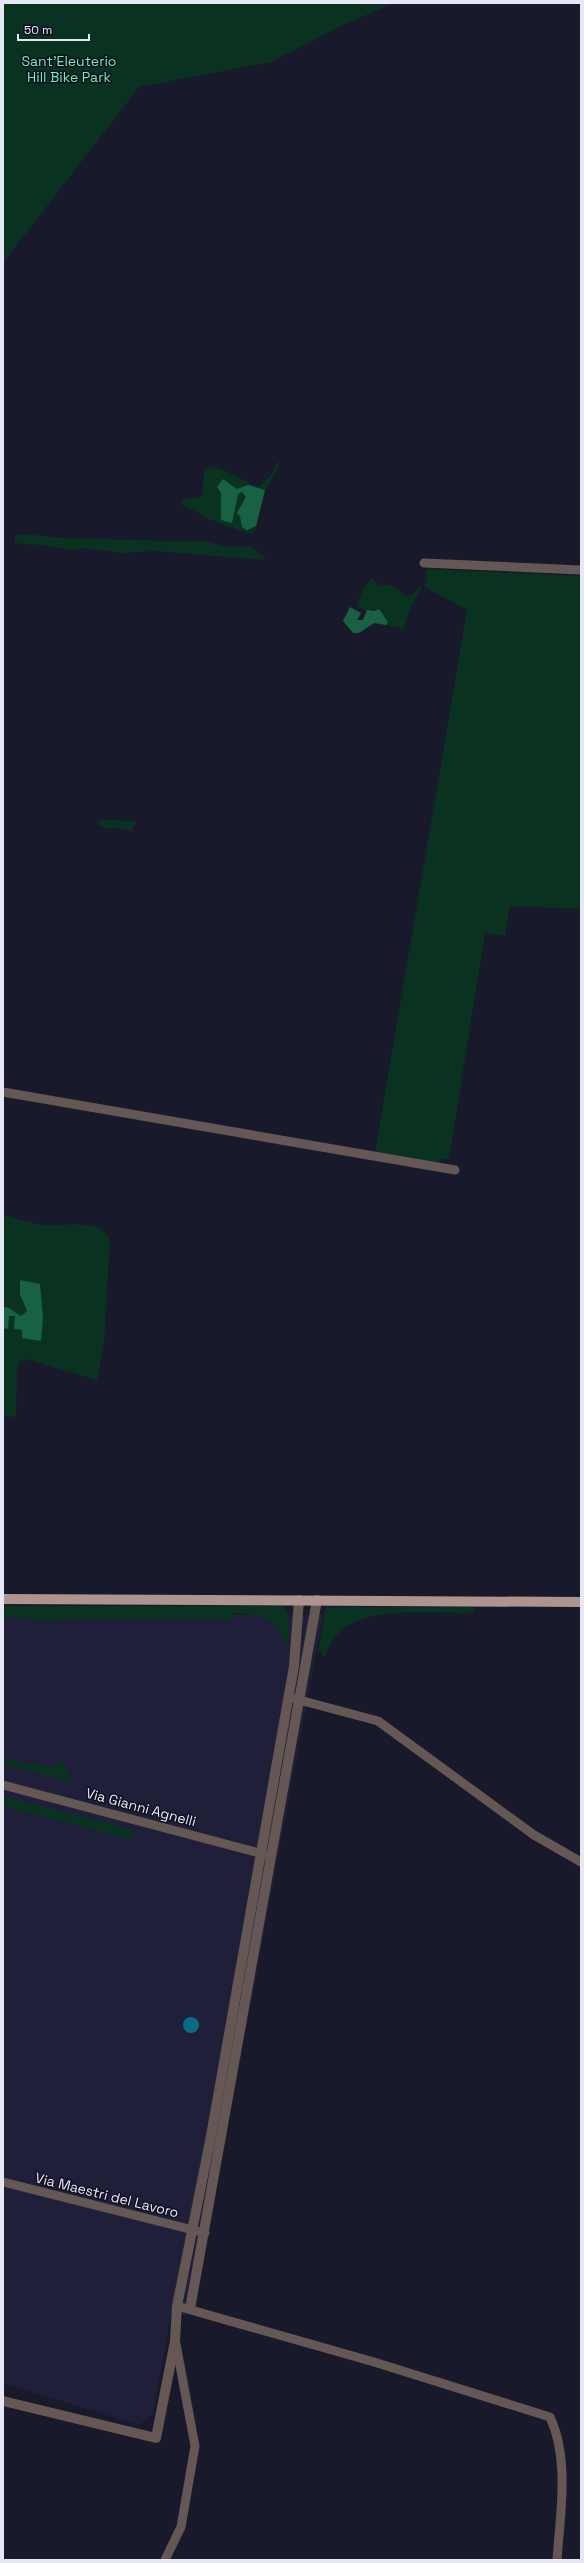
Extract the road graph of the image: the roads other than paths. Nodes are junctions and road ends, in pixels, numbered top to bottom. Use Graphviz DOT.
graph roads {
  1 [pos="424,563"];
  2 [pos="581,570"];
  3 [pos="3,1092"];
  4 [pos="456,1170"];
  5 [pos="3,1599"];
  6 [pos="299,1600"];
  7 [pos="317,1600"];
  8 [pos="581,1602"];
  9 [pos="288,1697"];
  10 [pos="300,1699"];
  11 [pos="278,1754"];
  12 [pos="290,1755"];
  13 [pos="3,1784"];
  14 [pos="259,1853"];
  15 [pos="272,1856"];
  16 [pos="581,1862"];
  17 [pos="3,2182"];
  18 [pos="191,2231"];
  19 [pos="204,2233"];
  20 [pos="177,2306"];
  21 [pos="190,2309"];
  22 [pos="175,2341"];
  23 [pos="3,2401"];
  24 [pos="165,2560"];
  25 [pos="556,2560"];
  1 -- 2 [label="street"];
  3 -- 4 [label="street"];
  5 -- 6 [label="main road"];
  6 -- 7 [label="main road"];
  6 -- 9 [label="street"];
  7 -- 8 [label="main road"];
  7 -- 10 [label="street"];
  9 -- 10 [label="street"];
  9 -- 11 [label="street"];
  10 -- 12 [label="street"];
  10 -- 16 [label="street"];
  11 -- 12 [label="street"];
  11 -- 14 [label="street"];
  12 -- 15 [label="street"];
  13 -- 14 [label="street, Via Gianni Agnelli"];
  14 -- 15 [label="street, Via Gianni Agnelli"];
  14 -- 18 [label="street"];
  15 -- 19 [label="street"];
  17 -- 18 [label="street, Via Maestri del Lavoro"];
  18 -- 19 [label="street, Via Maestri del Lavoro"];
  18 -- 20 [label="street"];
  19 -- 21 [label="street"];
  20 -- 21 [label="street"];
  20 -- 22 [label="street"];
  21 -- 25 [label="street"];
  22 -- 23 [label="street"];
  22 -- 24 [label="street"];
}
